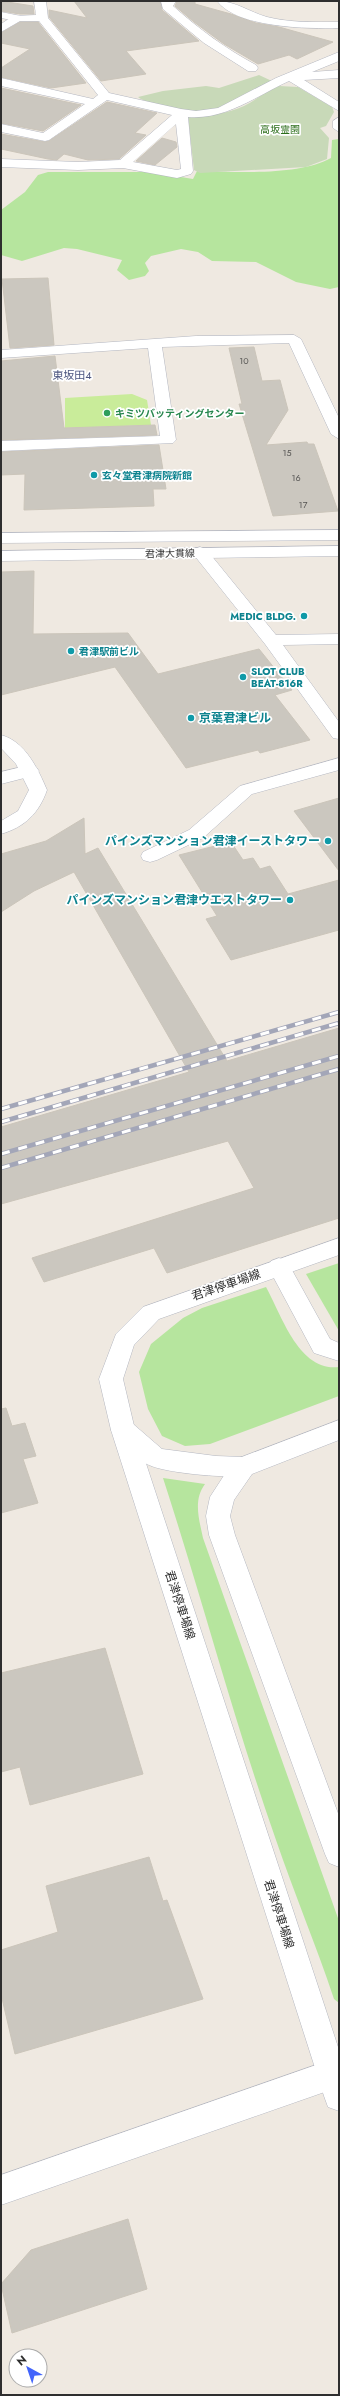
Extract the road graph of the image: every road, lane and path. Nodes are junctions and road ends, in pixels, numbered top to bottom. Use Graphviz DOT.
graph roads {
  1 [pos="40,1"];
  2 [pos="170,1"];
  3 [pos="222,1"];
  4 [pos="1,15"];
  5 [pos="17,18"];
  6 [pos="42,18"];
  7 [pos="339,25"];
  8 [pos="1,29"];
  9 [pos="339,56"];
  10 [pos="252,68"];
  11 [pos="339,74"];
  12 [pos="291,77"];
  13 [pos="1,82"];
  14 [pos="100,99"];
  15 [pos="339,107"];
  16 [pos="181,113"];
  17 [pos="339,122"];
  18 [pos="1,128"];
  19 [pos="339,128"];
  20 [pos="1,162"];
  21 [pos="123,164"];
  22 [pos="154,343"];
  23 [pos="1,354"];
  24 [pos="339,434"];
  25 [pos="1,446"];
  26 [pos="339,535"];
  27 [pos="1,538"];
  28 [pos="339,550"];
  29 [pos="200,552"];
  30 [pos="1,556"];
  31 [pos="339,639"];
  32 [pos="271,640"];
  33 [pos="339,734"];
  34 [pos="1,740"];
  35 [pos="339,764"];
  36 [pos="30,771"];
  37 [pos="1,778"];
  38 [pos="1,828"];
  39 [pos="150,856"];
  40 [pos="339,1246"];
  41 [pos="279,1267"];
  42 [pos="339,1352"];
  43 [pos="123,1430"];
  44 [pos="339,1430"];
  45 [pos="243,1467"];
  46 [pos="339,1854"];
  47 [pos="337,2081"];
  48 [pos="1,2190"];
  1 -- 6 [label="street"];
  2 -- 10 [label="street"];
  3 -- 7 [label="street"];
  4 -- 5 [label="street"];
  5 -- 6 [label="street"];
  5 -- 8 [label="street"];
  6 -- 14 [label="street"];
  9 -- 12 [label="street"];
  11 -- 12 [label="street"];
  12 -- 15 [label="street"];
  12 -- 16 [label="street"];
  13 -- 14 [label="street"];
  14 -- 16 [label="street"];
  14 -- 18 [label="street"];
  16 -- 21 [label="street"];
  16 -- 21 [label="street"];
  17 -- 19 [label="street"];
  20 -- 21 [label="street"];
  22 -- 23 [label="street"];
  22 -- 24 [label="street"];
  22 -- 25 [label="street"];
  26 -- 27 [label="street, 君津大貫線"];
  28 -- 29 [label="street, 君津大貫線"];
  29 -- 30 [label="street, 君津大貫線"];
  29 -- 32 [label="street"];
  31 -- 32 [label="street"];
  32 -- 33 [label="street"];
  34 -- 36 [label="street"];
  35 -- 39 [label="street"];
  36 -- 37 [label="street"];
  36 -- 38 [label="street"];
  40 -- 41 [label="street, 君津停車場線"];
  41 -- 42 [label="street"];
  41 -- 43 [label="street, 君津停車場線"];
  43 -- 45 [label="street"];
  43 -- 47 [label="street, 君津停車場線"];
  44 -- 45 [label="street"];
  45 -- 46 [label="street"];
  47 -- 48 [label="street"];
}
